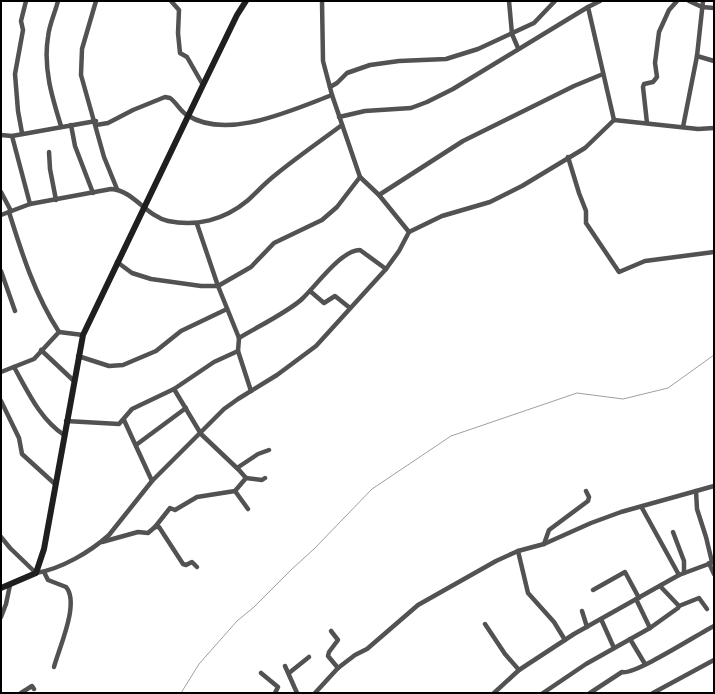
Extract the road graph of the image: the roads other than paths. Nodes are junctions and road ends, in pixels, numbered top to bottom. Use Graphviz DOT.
graph roads {
  1 [pos="26,1"];
  2 [pos="58,1"];
  3 [pos="96,1"];
  4 [pos="171,1"];
  5 [pos="246,1"];
  6 [pos="322,1"];
  7 [pos="509,1"];
  8 [pos="555,1"];
  9 [pos="600,1"];
  10 [pos="677,1"];
  11 [pos="689,1"];
  12 [pos="703,1"];
  13 [pos="588,7"];
  14 [pos="702,7"];
  15 [pos="714,8"];
  16 [pos="512,34"];
  17 [pos="518,48"];
  18 [pos="697,56"];
  19 [pos="714,61"];
  20 [pos="603,74"];
  21 [pos="203,85"];
  22 [pos="330,87"];
  23 [pos="332,95"];
  24 [pos="188,116"];
  25 [pos="339,117"];
  26 [pos="614,120"];
  27 [pos="96,123"];
  28 [pos="647,123"];
  29 [pos="71,125"];
  30 [pos="61,126"];
  31 [pos="342,126"];
  32 [pos="683,127"];
  33 [pos="714,128"];
  34 [pos="22,133"];
  35 [pos="1,135"];
  36 [pos="12,136"];
  37 [pos="49,152"];
  38 [pos="568,157"];
  39 [pos="360,177"];
  40 [pos="117,189"];
  41 [pos="1,192"];
  42 [pos="93,193"];
  43 [pos="379,195"];
  44 [pos="56,200"];
  45 [pos="30,204"];
  46 [pos="144,206"];
  47 [pos="10,212"];
  48 [pos="1,215"];
  49 [pos="198,224"];
  50 [pos="409,232"];
  51 [pos="714,252"];
  52 [pos="117,262"];
  53 [pos="386,269"];
  54 [pos="1,271"];
  55 [pos="218,286"];
  56 [pos="310,290"];
  57 [pos="350,308"];
  58 [pos="228,309"];
  59 [pos="15,311"];
  60 [pos="59,332"];
  61 [pos="83,335"];
  62 [pos="239,338"];
  63 [pos="41,350"];
  64 [pos="238,351"];
  65 [pos="78,356"];
  66 [pos="14,367"];
  67 [pos="1,372"];
  68 [pos="74,382"];
  69 [pos="174,389"];
  70 [pos="251,391"];
  71 [pos="1,401"];
  72 [pos="186,408"];
  73 [pos="124,420"];
  74 [pos="66,421"];
  75 [pos="201,434"];
  76 [pos="64,435"];
  77 [pos="136,445"];
  78 [pos="269,450"];
  79 [pos="237,468"];
  80 [pos="246,478"];
  81 [pos="265,478"];
  82 [pos="152,480"];
  83 [pos="55,484"];
  84 [pos="714,486"];
  85 [pos="235,491"];
  86 [pos="586,491"];
  87 [pos="696,491"];
  88 [pos="642,508"];
  89 [pos="248,509"];
  90 [pos="156,527"];
  91 [pos="673,532"];
  92 [pos="1,537"];
  93 [pos="100,542"];
  94 [pos="544,544"];
  95 [pos="518,552"];
  96 [pos="712,562"];
  97 [pos="197,567"];
  98 [pos="44,572"];
  99 [pos="36,573"];
  100 [pos="681,574"];
  101 [pos="714,574"];
  102 [pos="10,584"];
  103 [pos="660,586"];
  104 [pos="1,588"];
  105 [pos="593,590"];
  106 [pos="638,598"];
  107 [pos="679,606"];
  108 [pos="708,609"];
  109 [pos="582,611"];
  110 [pos="1,617"];
  111 [pos="601,619"];
  112 [pos="485,624"];
  113 [pos="714,626"];
  114 [pos="587,627"];
  115 [pos="650,628"];
  116 [pos="331,631"];
  117 [pos="630,639"];
  118 [pos="565,640"];
  119 [pos="614,648"];
  120 [pos="309,657"];
  121 [pos="714,660"];
  122 [pos="645,664"];
  123 [pos="285,666"];
  124 [pos="54,667"];
  125 [pos="338,668"];
  126 [pos="519,670"];
  127 [pos="261,673"];
  128 [pos="289,673"];
  129 [pos="34,689"];
  130 [pos="22,693"];
  131 [pos="275,693"];
  132 [pos="297,693"];
  133 [pos="315,693"];
  134 [pos="494,693"];
  135 [pos="544,693"];
  136 [pos="590,693"];
  137 [pos="653,693"];
  1 -- 34 [label="street"];
  2 -- 30 [label="street"];
  3 -- 27 [label="street"];
  4 -- 21 [label="street"];
  5 -- 21 [label="street"];
  6 -- 22 [label="street"];
  7 -- 16 [label="street"];
  8 -- 16 [label="street"];
  9 -- 13 [label="street"];
  10 -- 28 [label="street"];
  11 -- 14 [label="street"];
  12 -- 14 [label="street"];
  13 -- 17 [label="street"];
  13 -- 20 [label="street"];
  14 -- 15 [label="street"];
  14 -- 18 [label="street"];
  16 -- 17 [label="street"];
  16 -- 22 [label="street"];
  17 -- 25 [label="street"];
  18 -- 19 [label="street"];
  18 -- 32 [label="street"];
  20 -- 26 [label="street"];
  20 -- 43 [label="street"];
  21 -- 24 [label="street"];
  22 -- 23 [label="street"];
  23 -- 24 [label="street"];
  23 -- 25 [label="street"];
  24 -- 27 [label="street"];
  24 -- 46 [label="street"];
  25 -- 31 [label="street"];
  26 -- 28 [label="street"];
  26 -- 38 [label="street"];
  27 -- 29 [label="street"];
  27 -- 40 [label="street"];
  28 -- 32 [label="street"];
  29 -- 30 [label="street"];
  29 -- 42 [label="street"];
  30 -- 34 [label="street"];
  31 -- 39 [label="street"];
  31 -- 49 [label="street"];
  32 -- 33 [label="street"];
  34 -- 36 [label="street"];
  35 -- 36 [label="street"];
  36 -- 45 [label="street"];
  37 -- 44 [label="street"];
  38 -- 50 [label="street"];
  38 -- 51 [label="street"];
  39 -- 43 [label="street"];
  39 -- 55 [label="street"];
  40 -- 42 [label="street"];
  40 -- 46 [label="street"];
  41 -- 47 [label="street"];
  42 -- 44 [label="street"];
  43 -- 50 [label="street"];
  44 -- 45 [label="street"];
  45 -- 47 [label="street"];
  46 -- 49 [label="street"];
  46 -- 52 [label="street"];
  47 -- 48 [label="street"];
  47 -- 60 [label="street"];
  49 -- 55 [label="street"];
  50 -- 53 [label="street"];
  52 -- 55 [label="street"];
  52 -- 61 [label="street"];
  53 -- 56 [label="street"];
  53 -- 57 [label="street"];
  54 -- 59 [label="street"];
  55 -- 58 [label="street"];
  56 -- 57 [label="street"];
  56 -- 62 [label="street"];
  57 -- 70 [label="street"];
  58 -- 62 [label="street"];
  58 -- 65 [label="street"];
  60 -- 61 [label="street"];
  60 -- 63 [label="street"];
  61 -- 65 [label="street"];
  62 -- 64 [label="street"];
  63 -- 66 [label="street"];
  63 -- 68 [label="street"];
  64 -- 69 [label="street"];
  64 -- 70 [label="street"];
  65 -- 68 [label="street"];
  66 -- 67 [label="street"];
  66 -- 76 [label="street"];
  68 -- 74 [label="street"];
  69 -- 72 [label="street"];
  69 -- 73 [label="street"];
  70 -- 75 [label="street"];
  71 -- 83 [label="street"];
  72 -- 75 [label="street"];
  72 -- 77 [label="street"];
  73 -- 74 [label="street"];
  73 -- 77 [label="street"];
  74 -- 76 [label="street"];
  75 -- 79 [label="street"];
  75 -- 82 [label="street"];
  76 -- 83 [label="street"];
  77 -- 82 [label="street"];
  78 -- 79 [label="street"];
  79 -- 80 [label="street"];
  80 -- 81 [label="street"];
  80 -- 85 [label="street"];
  82 -- 93 [label="street"];
  83 -- 99 [label="street"];
  84 -- 87 [label="street"];
  85 -- 89 [label="street"];
  85 -- 90 [label="street"];
  86 -- 94 [label="street"];
  87 -- 88 [label="street"];
  87 -- 96 [label="street"];
  88 -- 94 [label="street"];
  88 -- 100 [label="street"];
  90 -- 93 [label="street"];
  90 -- 97 [label="street"];
  91 -- 100 [label="street"];
  92 -- 99 [label="street"];
  93 -- 98 [label="street"];
  94 -- 95 [label="street"];
  95 -- 118 [label="street"];
  95 -- 125 [label="street"];
  96 -- 100 [label="street"];
  96 -- 101 [label="street"];
  98 -- 99 [label="street"];
  98 -- 124 [label="street"];
  99 -- 102 [label="street"];
  100 -- 103 [label="street"];
  102 -- 104 [label="street"];
  102 -- 110 [label="street"];
  103 -- 106 [label="street"];
  103 -- 107 [label="street"];
  105 -- 106 [label="street"];
  106 -- 111 [label="street"];
  106 -- 115 [label="street"];
  107 -- 108 [label="street"];
  107 -- 115 [label="street"];
  109 -- 114 [label="street"];
  111 -- 114 [label="street"];
  111 -- 119 [label="street"];
  112 -- 126 [label="street"];
  113 -- 122 [label="street"];
  114 -- 118 [label="street"];
  115 -- 117 [label="street"];
  116 -- 125 [label="street"];
  117 -- 119 [label="street"];
  117 -- 122 [label="street"];
  118 -- 126 [label="street"];
  119 -- 135 [label="street"];
  120 -- 128 [label="street"];
  121 -- 137 [label="street"];
  122 -- 136 [label="street"];
  123 -- 128 [label="street"];
  125 -- 133 [label="street"];
  126 -- 134 [label="street"];
  127 -- 131 [label="street"];
  128 -- 132 [label="street"];
  129 -- 130 [label="street"];
}
